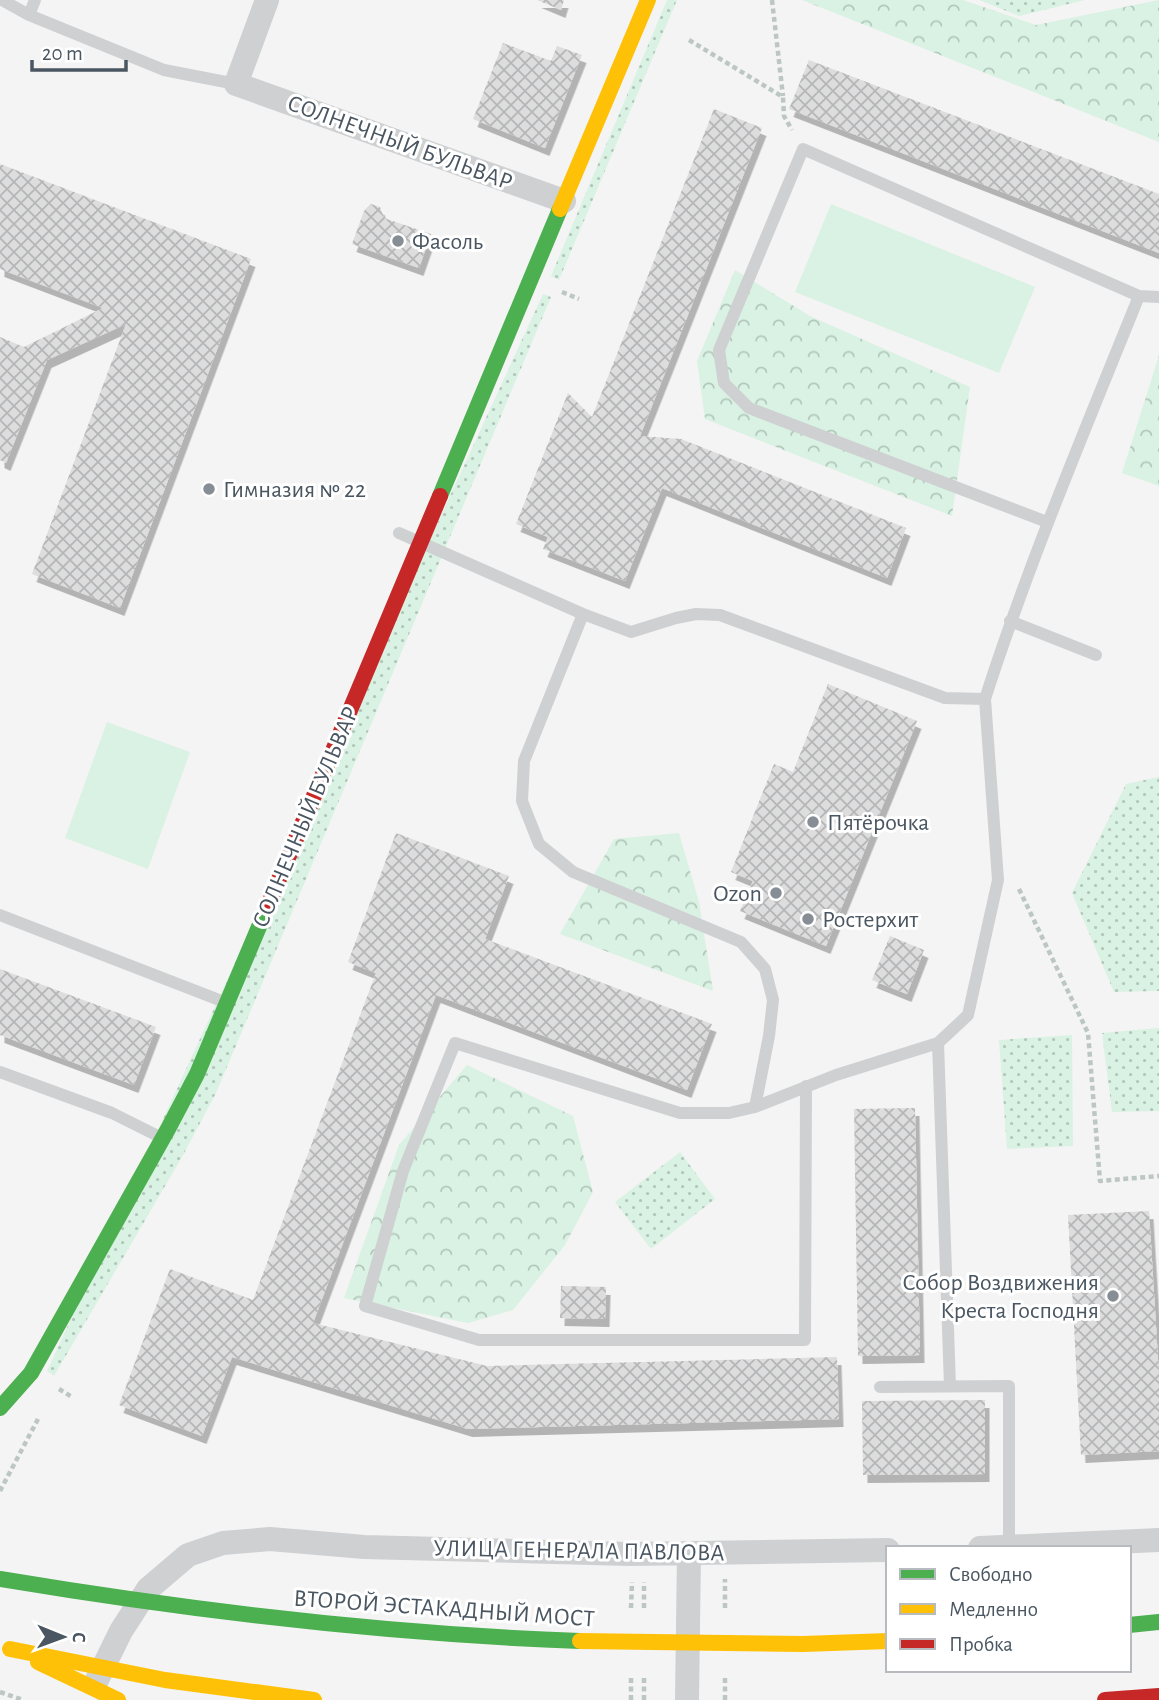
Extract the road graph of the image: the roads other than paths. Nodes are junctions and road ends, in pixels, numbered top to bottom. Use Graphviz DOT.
graph roads {
  1 [pos="2,0"];
  2 [pos="35,0"];
  3 [pos="267,0"];
  4 [pos="648,0"];
  5 [pos="29,15"];
  6 [pos="236,83"];
  7 [pos="564,201"];
  8 [pos="1139,296"];
  9 [pos="1159,297"];
  10 [pos="1047,522"];
  11 [pos="399,533"];
  12 [pos="420,542"];
  13 [pos="583,614"];
  14 [pos="1010,621"];
  15 [pos="1096,654"];
  16 [pos="985,699"];
  17 [pos="0,915"];
  18 [pos="227,1003"];
  19 [pos="938,1042"];
  20 [pos="0,1072"];
  21 [pos="806,1086"];
  22 [pos="755,1107"];
  23 [pos="163,1138"];
  24 [pos="950,1386"];
  25 [pos="880,1387"];
  26 [pos="0,1408"];
  27 [pos="1159,1540"];
  28 [pos="1009,1546"];
  29 [pos="886,1550"];
  30 [pos="689,1553"];
  31 [pos="0,1579"];
  32 [pos="1159,1622"];
  33 [pos="1131,1625"];
  34 [pos="886,1642"];
  35 [pos="5,1648"];
  36 [pos="1159,1696"];
  37 [pos="88,1700"];
  38 [pos="118,1700"];
  39 [pos="314,1700"];
  40 [pos="687,1700"];
  41 [pos="1105,1700"];
  1 -- 5 [label="lane"];
  2 -- 5 [label="lane"];
  3 -- 6 [label="street"];
  4 -- 7 [label="street, СОЛНЕЧНЫЙ БУЛЬВАР"];
  5 -- 6 [label="lane"];
  6 -- 7 [label="street, СОЛНЕЧНЫЙ БУЛЬВАР"];
  7 -- 12 [label="street, СОЛНЕЧНЫЙ БУЛЬВАР"];
  8 -- 9 [label="lane"];
  8 -- 10 [label="lane"];
  8 -- 10 [label="lane"];
  10 -- 14 [label="lane"];
  11 -- 12 [label="lane"];
  12 -- 13 [label="lane"];
  12 -- 18 [label="street, СОЛНЕЧНЫЙ БУЛЬВАР"];
  13 -- 16 [label="lane"];
  13 -- 22 [label="lane"];
  14 -- 15 [label="lane"];
  14 -- 16 [label="lane"];
  16 -- 19 [label="lane"];
  17 -- 18 [label="lane"];
  18 -- 23 [label="street, СОЛНЕЧНЫЙ БУЛЬВАР"];
  19 -- 21 [label="lane"];
  19 -- 24 [label="lane"];
  20 -- 23 [label="lane"];
  21 -- 22 [label="lane"];
  21 -- 22 [label="lane"];
  23 -- 26 [label="street, СОЛНЕЧНЫЙ БУЛЬВАР"];
  24 -- 25 [label="lane"];
  24 -- 28 [label="lane"];
  27 -- 28 [label="street"];
  29 -- 30 [label="street, УЛИЦА ГЕНЕРАЛА ПАВЛОВА"];
  30 -- 37 [label="street, УЛИЦА ГЕНЕРАЛА ПАВЛОВА"];
  30 -- 40 [label="street"];
  31 -- 34 [label="street, ВТОРОЙ ЭСТАКАДНЫЙ МОСТ, bridge"];
  32 -- 33 [label="street"];
  35 -- 38 [label="street, bridge"];
  35 -- 39 [label="street, bridge"];
  36 -- 41 [label="street"];
}
